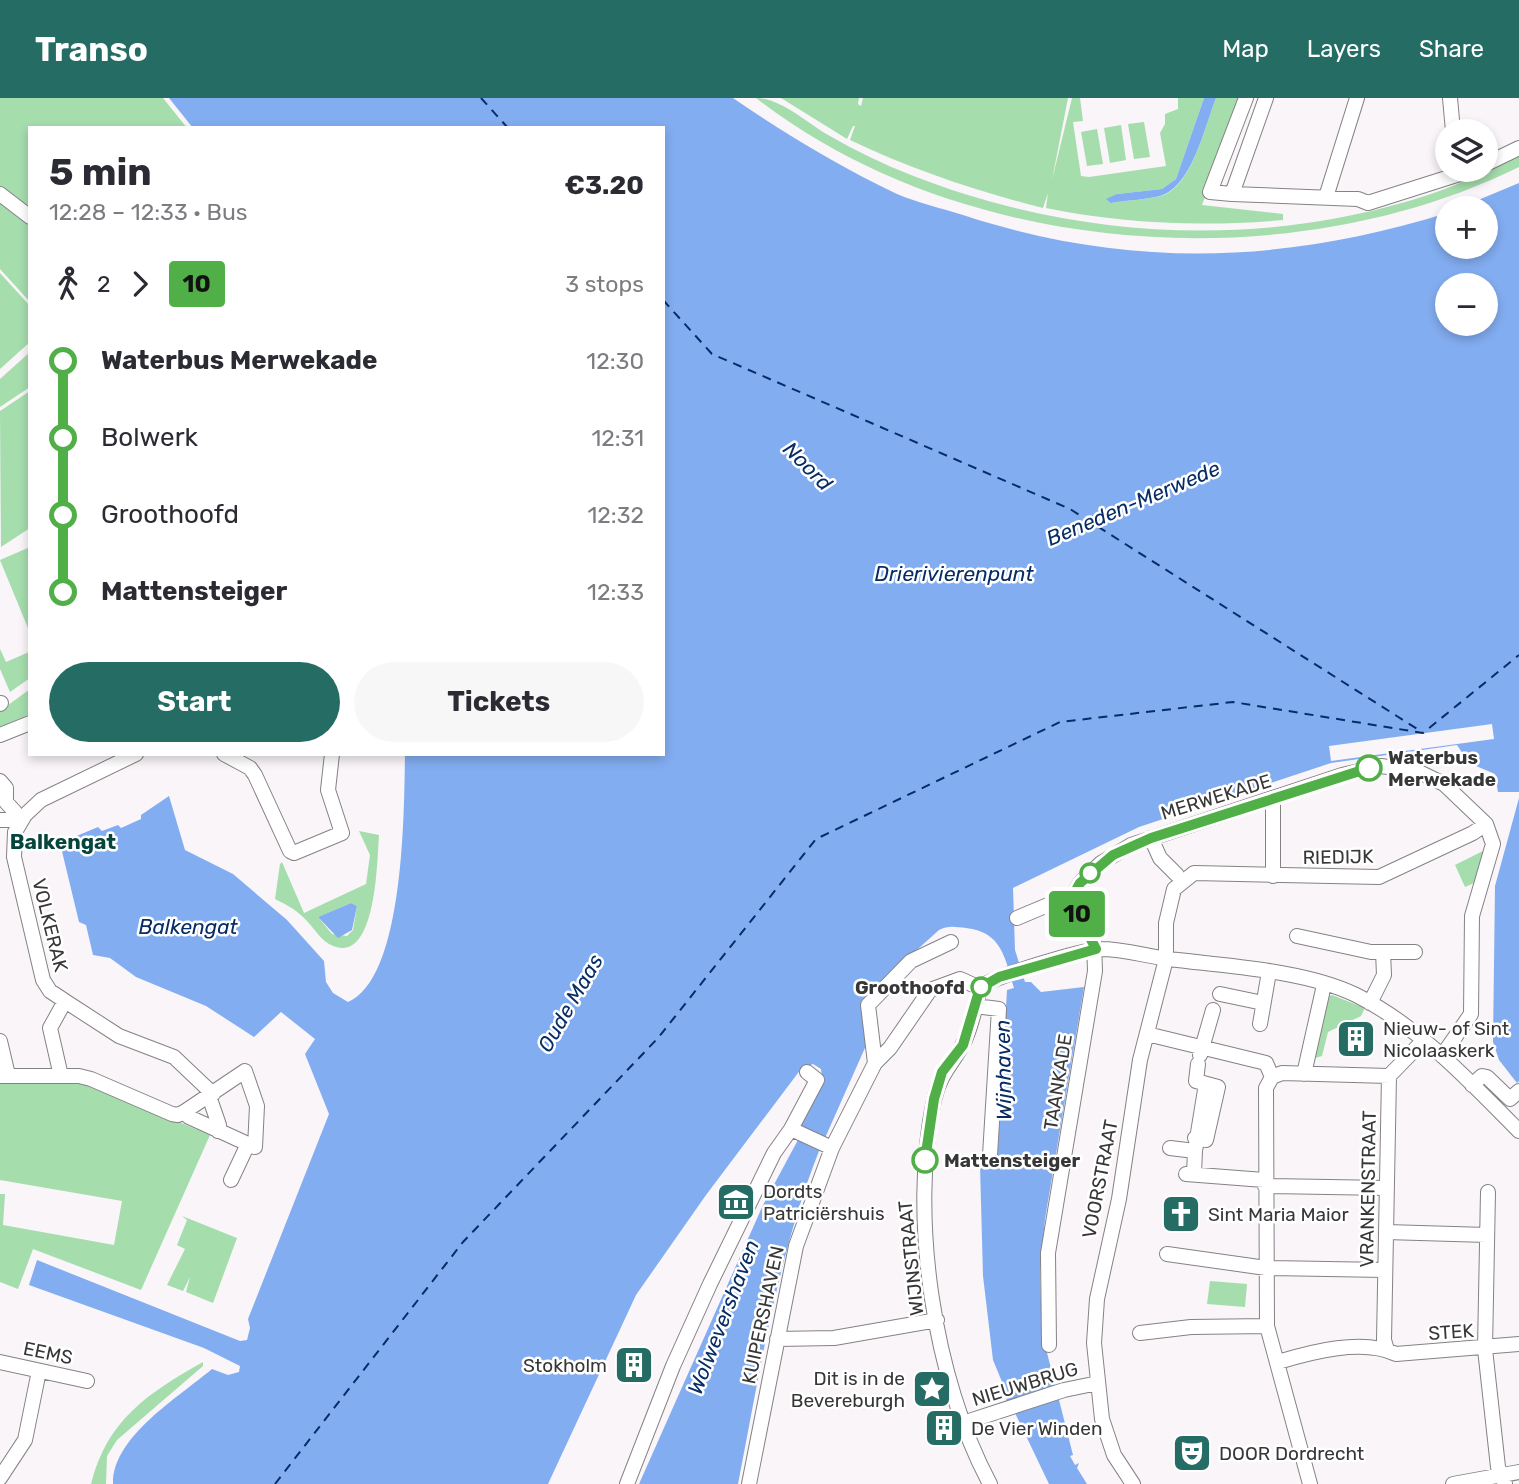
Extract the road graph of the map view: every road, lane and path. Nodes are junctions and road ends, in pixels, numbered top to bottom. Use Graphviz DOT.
graph roads {
  1 [pos="1245,98"];
  2 [pos="1266,98"];
  3 [pos="1357,98"];
  4 [pos="1450,98"];
  5 [pos="1452,119"];
  6 [pos="1519,148"];
  7 [pos="1498,158"];
  8 [pos="1435,180"];
  9 [pos="0,194"];
  10 [pos="1232,194"];
  11 [pos="1326,197"];
  12 [pos="28,215"];
  13 [pos="28,724"];
  14 [pos="0,735"];
  15 [pos="132,756"];
  16 [pos="228,756"];
  17 [pos="332,756"];
  18 [pos="0,781"];
  19 [pos="1273,800"];
  20 [pos="0,820"];
  21 [pos="1486,824"];
  22 [pos="1151,838"];
  23 [pos="1273,876"];
  24 [pos="1179,878"];
  25 [pos="1074,894"];
  26 [pos="1017,918"];
  27 [pos="1297,936"];
  28 [pos="951,942"];
  29 [pos="1096,949"];
  30 [pos="1383,951"];
  31 [pos="1415,952"];
  32 [pos="1166,959"];
  33 [pos="1269,972"];
  34 [pos="1324,985"];
  35 [pos="980,988"];
  36 [pos="1220,994"];
  37 [pos="65,1001"];
  38 [pos="1264,1003"];
  39 [pos="1370,1003"];
  40 [pos="975,1006"];
  41 [pos="1213,1010"];
  42 [pos="1260,1024"];
  43 [pos="1147,1034"];
  44 [pos="0,1041"];
  45 [pos="1423,1041"];
  46 [pos="1200,1056"];
  47 [pos="1442,1056"];
  48 [pos="875,1063"];
  49 [pos="807,1072"];
  50 [pos="1304,1074"];
  51 [pos="4,1076"];
  52 [pos="61,1076"];
  53 [pos="1390,1076"];
  54 [pos="1272,1077"];
  55 [pos="1472,1084"];
  56 [pos="1519,1091"];
  57 [pos="212,1098"];
  58 [pos="184,1112"];
  59 [pos="218,1131"];
  60 [pos="1519,1131"];
  61 [pos="795,1132"];
  62 [pos="248,1144"];
  63 [pos="1195,1145"];
  64 [pos="826,1146"];
  65 [pos="1170,1148"];
  66 [pos="990,1155"];
  67 [pos="231,1180"];
  68 [pos="1265,1183"];
  69 [pos="1386,1188"];
  70 [pos="1488,1192"];
  71 [pos="1386,1232"];
  72 [pos="1487,1235"];
  73 [pos="1167,1254"];
  74 [pos="1266,1268"];
  75 [pos="1385,1270"];
  76 [pos="937,1320"];
  77 [pos="1267,1326"];
  78 [pos="1140,1333"];
  79 [pos="778,1339"];
  80 [pos="1519,1344"];
  81 [pos="1049,1345"];
  82 [pos="1485,1349"];
  83 [pos="1387,1350"];
  84 [pos="0,1362"];
  85 [pos="1278,1362"];
  86 [pos="39,1371"];
  87 [pos="87,1381"];
  88 [pos="1098,1383"];
  89 [pos="963,1423"];
  90 [pos="1519,1472"];
  91 [pos="0,1478"];
  92 [pos="1503,1479"];
  93 [pos="983,1482"];
  94 [pos="627,1484"];
  95 [pos="750,1484"];
  96 [pos="1133,1484"];
  97 [pos="1310,1484"];
  98 [pos="1453,1484"];
  1 -- 10 [label="street"];
  2 -- 10 [label="street"];
  3 -- 11 [label="street"];
  4 -- 5 [label="street"];
  6 -- 7 [label="street"];
  8 -- 11 [label="street"];
  9 -- 12 [label="street"];
  10 -- 11 [label="street"];
  13 -- 14 [label="street"];
  15 -- 37 [label="street, VOLKERAK"];
  16 -- 17 [label="street"];
  18 -- 20 [label="street"];
  19 -- 21 [label="street, MERWEKADE"];
  19 -- 22 [label="street, MERWEKADE"];
  19 -- 23 [label="street"];
  21 -- 23 [label="street, RIEDIJK"];
  21 -- 47 [label="street"];
  22 -- 24 [label="street"];
  22 -- 25 [label="street, MERWEKADE"];
  23 -- 24 [label="street, RIEDIJK"];
  24 -- 32 [label="street, VOORSTRAAT"];
  25 -- 26 [label="street, MERWEKADE"];
  25 -- 29 [label="street"];
  27 -- 30 [label="street"];
  28 -- 48 [label="street"];
  29 -- 32 [label="street"];
  29 -- 35 [label="street"];
  29 -- 81 [label="street, TAANKADE"];
  30 -- 31 [label="street"];
  30 -- 39 [label="street"];
  32 -- 33 [label="street"];
  32 -- 43 [label="street, VOORSTRAAT"];
  33 -- 34 [label="street"];
  33 -- 38 [label="street"];
  34 -- 39 [label="street"];
  34 -- 50 [label="street"];
  35 -- 40 [label="street, WIJNSTRAAT"];
  35 -- 48 [label="street, KUIPERSHAVEN"];
  36 -- 38 [label="street"];
  37 -- 52 [label="street"];
  37 -- 57 [label="street, VOLKERAK"];
  38 -- 42 [label="street"];
  39 -- 45 [label="street"];
  40 -- 66 [label="street"];
  40 -- 76 [label="street, WIJNSTRAAT"];
  41 -- 46 [label="street"];
  43 -- 46 [label="street"];
  43 -- 88 [label="street, VOORSTRAAT"];
  44 -- 51 [label="street"];
  45 -- 47 [label="street"];
  45 -- 53 [label="street"];
  46 -- 54 [label="street"];
  46 -- 63 [label="street"];
  47 -- 55 [label="street"];
  48 -- 64 [label="street, KUIPERSHAVEN"];
  49 -- 61 [label="street"];
  50 -- 53 [label="street"];
  50 -- 54 [label="street"];
  51 -- 52 [label="street"];
  52 -- 58 [label="street"];
  53 -- 69 [label="street, VRANKENSTRAAT"];
  54 -- 68 [label="street"];
  55 -- 56 [label="street"];
  55 -- 60 [label="street"];
  57 -- 58 [label="street"];
  57 -- 59 [label="street"];
  57 -- 62 [label="street"];
  58 -- 59 [label="street"];
  59 -- 62 [label="street"];
  61 -- 64 [label="street"];
  61 -- 94 [label="street"];
  62 -- 67 [label="street"];
  63 -- 65 [label="street"];
  63 -- 68 [label="street"];
  64 -- 79 [label="street, KUIPERSHAVEN"];
  68 -- 69 [label="street"];
  68 -- 74 [label="street"];
  69 -- 71 [label="street, VRANKENSTRAAT"];
  70 -- 72 [label="street"];
  71 -- 72 [label="street"];
  71 -- 75 [label="street, VRANKENSTRAAT"];
  72 -- 82 [label="street"];
  73 -- 74 [label="street"];
  74 -- 75 [label="street"];
  74 -- 77 [label="street"];
  75 -- 83 [label="street, VRANKENSTRAAT"];
  76 -- 79 [label="street"];
  76 -- 89 [label="street, WIJNSTRAAT"];
  77 -- 78 [label="street"];
  77 -- 85 [label="street"];
  79 -- 95 [label="street, KUIPERSHAVEN"];
  80 -- 82 [label="street, STEK"];
  82 -- 83 [label="street, STEK"];
  82 -- 92 [label="street"];
  83 -- 85 [label="street, STEK"];
  84 -- 86 [label="street, EEMS"];
  85 -- 97 [label="street"];
  86 -- 87 [label="street, EEMS"];
  86 -- 91 [label="street"];
  88 -- 89 [label="street, NIEUWBRUG"];
  88 -- 96 [label="street, VOORSTRAAT"];
  89 -- 93 [label="street, WIJNSTRAAT"];
  90 -- 92 [label="street"];
  92 -- 98 [label="street"];
}
